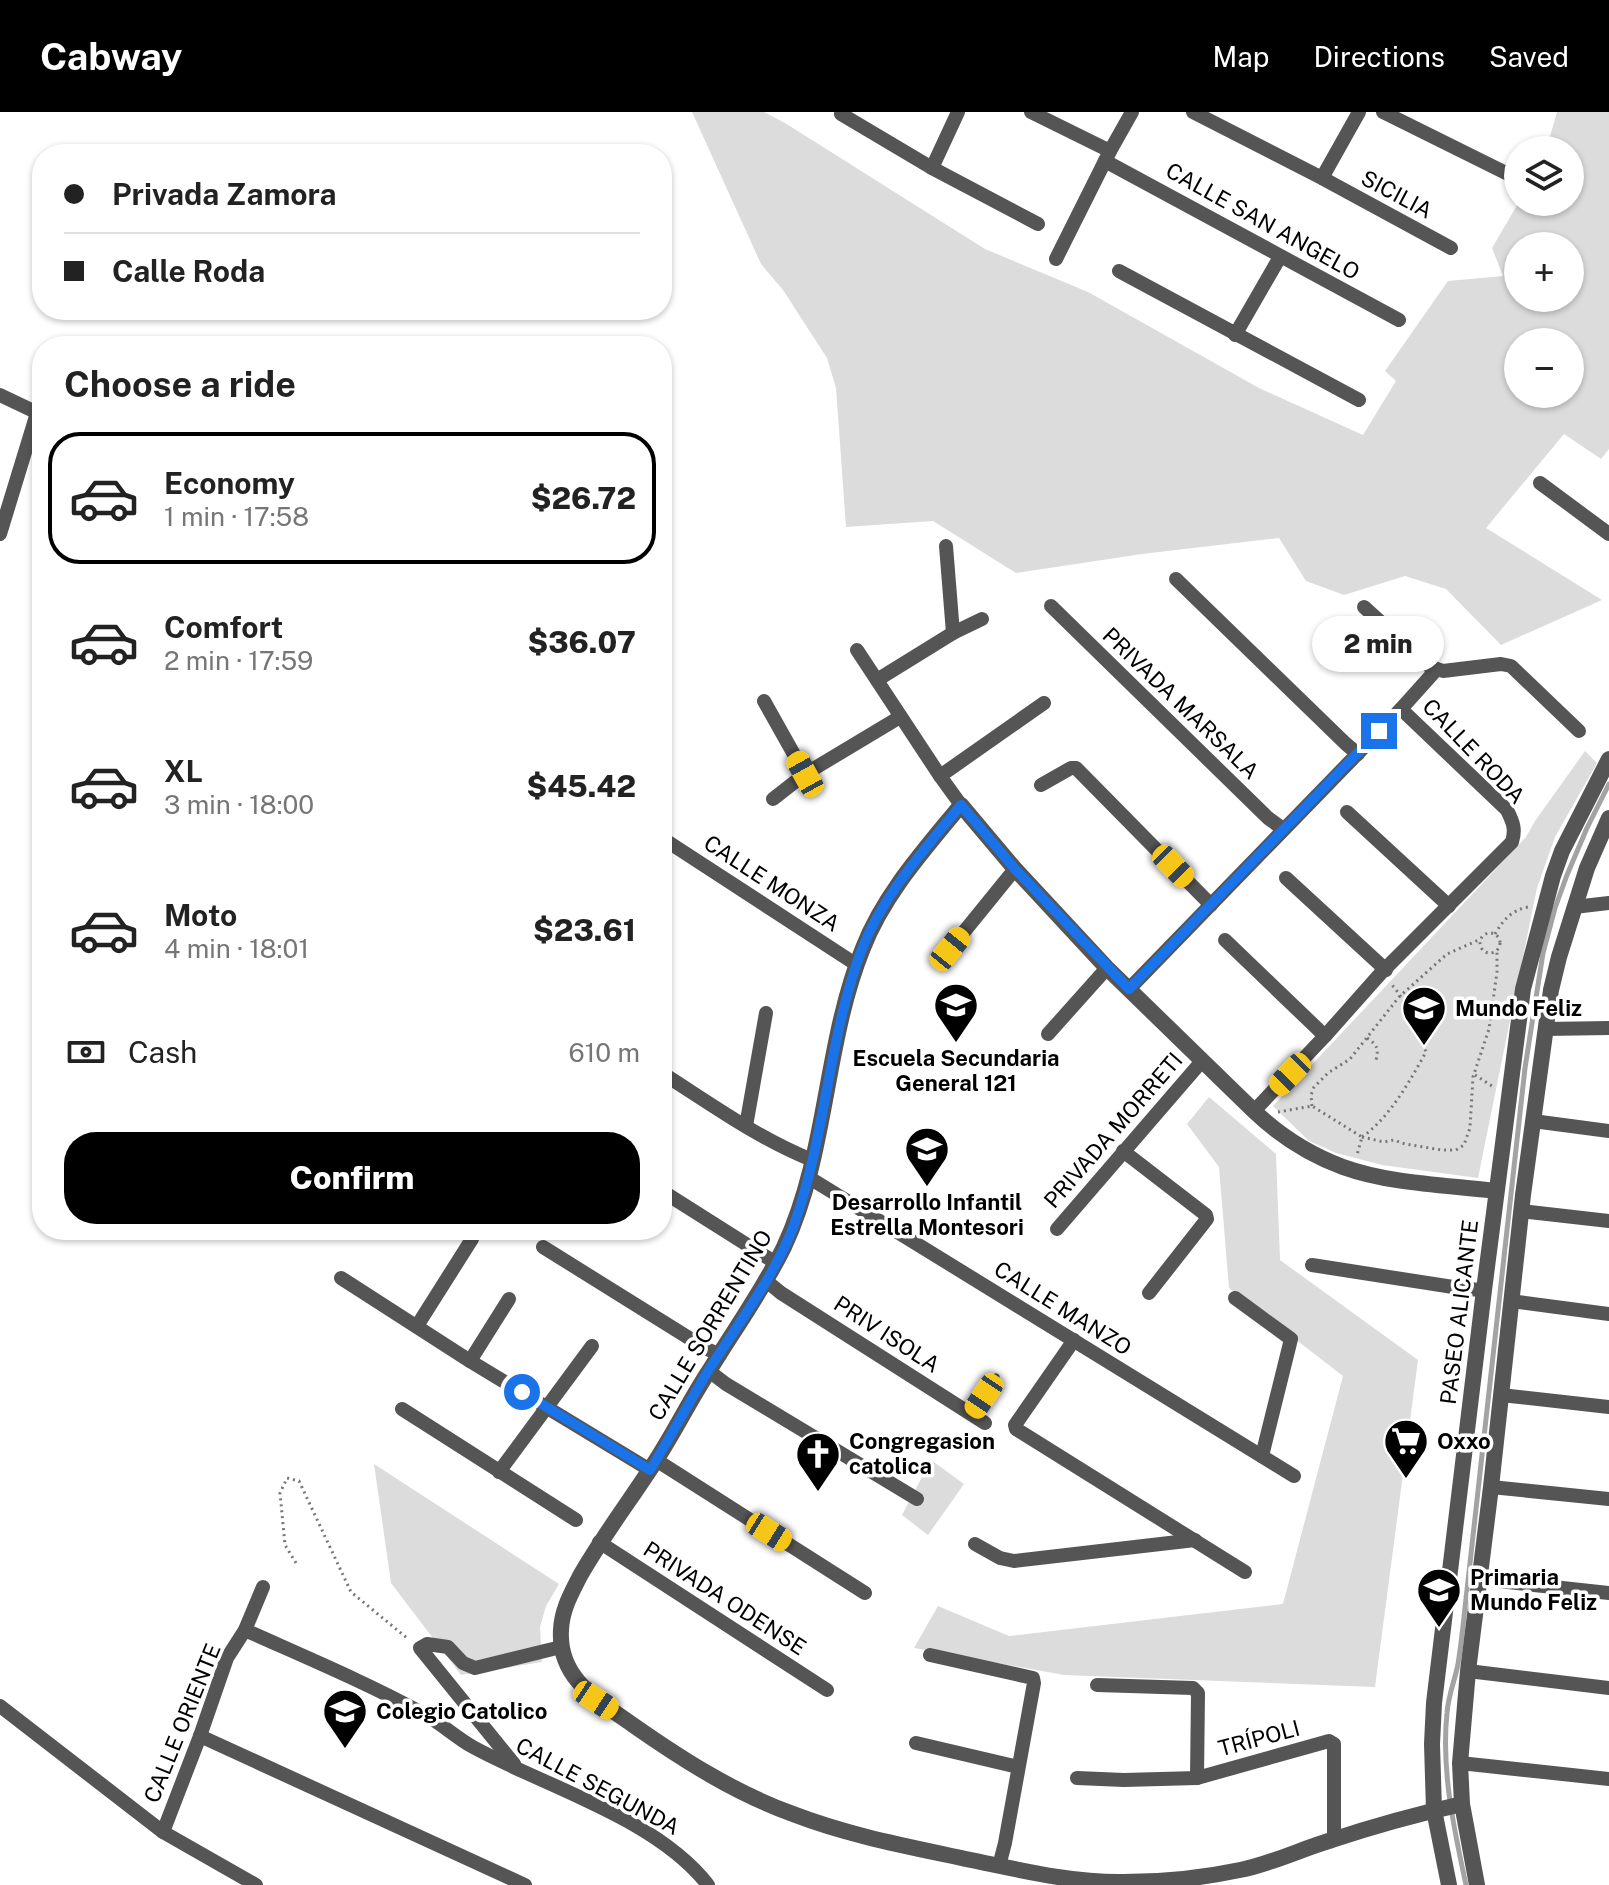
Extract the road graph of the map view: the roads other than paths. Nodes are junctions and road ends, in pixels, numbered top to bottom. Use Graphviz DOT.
graph roads {
  1 [pos="958,112"];
  2 [pos="1031,112"];
  3 [pos="1132,112"];
  4 [pos="1193,112"];
  5 [pos="1359,112"];
  6 [pos="1383,112"];
  7 [pos="841,114"];
  8 [pos="1108,156"];
  9 [pos="932,168"];
  10 [pos="1504,172"];
  11 [pos="1322,178"];
  12 [pos="1038,224"];
  13 [pos="1451,248"];
  14 [pos="1280,257"];
  15 [pos="1056,259"];
  16 [pos="1119,271"];
  17 [pos="1399,320"];
  18 [pos="1235,335"];
  19 [pos="0,395"];
  20 [pos="1359,400"];
  21 [pos="32,410"];
  22 [pos="32,438"];
  23 [pos="1540,483"];
  24 [pos="0,534"];
  25 [pos="1609,534"];
  26 [pos="946,546"];
  27 [pos="1176,579"];
  28 [pos="1051,606"];
  29 [pos="1364,607"];
  30 [pos="982,619"];
  31 [pos="953,633"];
  32 [pos="857,650"];
  33 [pos="1436,670"];
  34 [pos="877,680"];
  35 [pos="764,701"];
  36 [pos="1044,703"];
  37 [pos="1401,709"];
  38 [pos="900,717"];
  39 [pos="1579,731"];
  40 [pos="1358,754"];
  41 [pos="1609,759"];
  42 [pos="805,774"];
  43 [pos="940,776"];
  44 [pos="1041,785"];
  45 [pos="773,799"];
  46 [pos="961,805"];
  47 [pos="1347,812"];
  48 [pos="1609,818"];
  49 [pos="1283,829"];
  50 [pos="672,845"];
  51 [pos="1015,869"];
  52 [pos="1286,878"];
  53 [pos="1609,903"];
  54 [pos="1211,905"];
  55 [pos="1449,906"];
  56 [pos="1574,907"];
  57 [pos="1225,940"];
  58 [pos="950,949"];
  59 [pos="857,965"];
  60 [pos="1107,968"];
  61 [pos="1384,971"];
  62 [pos="1129,989"];
  63 [pos="766,1013"];
  64 [pos="1609,1028"];
  65 [pos="1545,1029"];
  66 [pos="1048,1034"];
  67 [pos="1325,1036"];
  68 [pos="1202,1061"];
  69 [pos="672,1079"];
  70 [pos="1256,1114"];
  71 [pos="1533,1121"];
  72 [pos="746,1126"];
  73 [pos="1609,1131"];
  74 [pos="1123,1151"];
  75 [pos="812,1160"];
  76 [pos="808,1177"];
  77 [pos="1496,1191"];
  78 [pos="672,1197"];
  79 [pos="1522,1203"];
  80 [pos="1609,1221"];
  81 [pos="1057,1229"];
  82 [pos="471,1240"];
  83 [pos="543,1247"];
  84 [pos="776,1263"];
  85 [pos="1312,1265"];
  86 [pos="341,1278"];
  87 [pos="765,1280"];
  88 [pos="1484,1290"];
  89 [pos="1149,1293"];
  90 [pos="1235,1298"];
  91 [pos="509,1299"];
  92 [pos="1511,1301"];
  93 [pos="1609,1314"];
  94 [pos="417,1326"];
  95 [pos="1074,1340"];
  96 [pos="592,1346"];
  97 [pos="720,1355"];
  98 [pos="470,1361"];
  99 [pos="709,1371"];
  100 [pos="996,1377"];
  101 [pos="1501,1395"];
  102 [pos="1609,1407"];
  103 [pos="548,1408"];
  104 [pos="402,1409"];
  105 [pos="971,1414"];
  106 [pos="985,1423"];
  107 [pos="1262,1456"];
  108 [pos="653,1465"];
  109 [pos="499,1472"];
  110 [pos="1294,1476"];
  111 [pos="1491,1487"];
  112 [pos="917,1499"];
  113 [pos="1609,1499"];
  114 [pos="576,1520"];
  115 [pos="1195,1540"];
  116 [pos="599,1542"];
  117 [pos="975,1544"];
  118 [pos="1245,1572"];
  119 [pos="1479,1579"];
  120 [pos="263,1587"];
  121 [pos="865,1593"];
  122 [pos="1609,1593"];
  123 [pos="245,1630"];
  124 [pos="561,1647"];
  125 [pos="930,1655"];
  126 [pos="1468,1671"];
  127 [pos="1097,1685"];
  128 [pos="1609,1688"];
  129 [pos="827,1690"];
  130 [pos="0,1706"];
  131 [pos="200,1736"];
  132 [pos="916,1743"];
  133 [pos="1460,1763"];
  134 [pos="517,1767"];
  135 [pos="1018,1767"];
  136 [pos="1077,1778"];
  137 [pos="1197,1778"];
  138 [pos="1609,1779"];
  139 [pos="1462,1804"];
  140 [pos="1434,1810"];
  141 [pos="163,1832"];
  142 [pos="1334,1839"];
  143 [pos="999,1866"];
  144 [pos="1072,1882"];
  145 [pos="256,1885"];
  146 [pos="525,1885"];
  147 [pos="708,1885"];
  148 [pos="1449,1885"];
  149 [pos="1477,1885"];
  1 -- 9 [label="street"];
  2 -- 8 [label="street, CALLE SAN ANGELO"];
  3 -- 8 [label="street"];
  4 -- 11 [label="street, SICILIA"];
  5 -- 11 [label="street"];
  6 -- 10 [label="street"];
  7 -- 9 [label="street"];
  8 -- 14 [label="street, CALLE SAN ANGELO"];
  8 -- 15 [label="street"];
  9 -- 12 [label="street"];
  11 -- 13 [label="street, SICILIA"];
  14 -- 17 [label="street, CALLE SAN ANGELO"];
  14 -- 18 [label="street"];
  16 -- 18 [label="street"];
  18 -- 20 [label="street"];
  19 -- 21 [label="street"];
  22 -- 24 [label="street"];
  23 -- 25 [label="street"];
  26 -- 31 [label="street"];
  27 -- 40 [label="street"];
  28 -- 49 [label="street, PRIVADA MARSALA"];
  29 -- 33 [label="street"];
  30 -- 31 [label="street"];
  31 -- 34 [label="street"];
  32 -- 34 [label="street"];
  33 -- 37 [label="street"];
  33 -- 39 [label="street"];
  34 -- 38 [label="street"];
  35 -- 42 [label="street"];
  36 -- 43 [label="street"];
  37 -- 40 [label="street, CALLE RODA"];
  37 -- 55 [label="street, CALLE RODA"];
  38 -- 42 [label="street"];
  38 -- 43 [label="street"];
  40 -- 49 [label="street, CALLE RODA"];
  41 -- 77 [label="street, PASEO ALICANTE"];
  42 -- 45 [label="street"];
  43 -- 46 [label="street"];
  44 -- 54 [label="street"];
  46 -- 51 [label="street"];
  46 -- 59 [label="street, CALLE SORRENTINO"];
  47 -- 55 [label="street"];
  48 -- 56 [label="street"];
  49 -- 54 [label="street, CALLE RODA"];
  50 -- 59 [label="street, CALLE MONZA"];
  51 -- 58 [label="street"];
  51 -- 60 [label="street"];
  52 -- 61 [label="street"];
  53 -- 56 [label="street"];
  54 -- 62 [label="street, CALLE RODA"];
  55 -- 61 [label="street, CALLE RODA"];
  56 -- 65 [label="street"];
  57 -- 67 [label="street"];
  59 -- 75 [label="street, CALLE SORRENTINO"];
  60 -- 62 [label="street"];
  60 -- 66 [label="street"];
  61 -- 67 [label="street, CALLE RODA"];
  62 -- 68 [label="street"];
  63 -- 72 [label="street"];
  64 -- 65 [label="street"];
  65 -- 71 [label="street"];
  67 -- 70 [label="street, CALLE RODA"];
  68 -- 70 [label="street"];
  68 -- 74 [label="street, PRIVADA MORRETI"];
  69 -- 72 [label="street"];
  70 -- 77 [label="street"];
  71 -- 73 [label="street"];
  71 -- 79 [label="street"];
  72 -- 75 [label="street"];
  74 -- 81 [label="street, PRIVADA MORRETI"];
  74 -- 89 [label="street"];
  75 -- 76 [label="street, CALLE SORRENTINO"];
  76 -- 84 [label="street, CALLE SORRENTINO"];
  76 -- 95 [label="street, CALLE MANZO"];
  77 -- 79 [label="street"];
  77 -- 88 [label="street, PASEO ALICANTE"];
  78 -- 84 [label="street"];
  79 -- 80 [label="street"];
  79 -- 92 [label="street"];
  82 -- 94 [label="street"];
  83 -- 97 [label="street"];
  84 -- 87 [label="street, CALLE SORRENTINO"];
  85 -- 88 [label="street"];
  86 -- 94 [label="street"];
  87 -- 97 [label="street, CALLE SORRENTINO"];
  87 -- 105 [label="street, PRIV ISOLA"];
  88 -- 140 [label="street, PASEO ALICANTE"];
  90 -- 107 [label="street"];
  91 -- 98 [label="street"];
  92 -- 93 [label="street"];
  92 -- 101 [label="street"];
  94 -- 98 [label="street"];
  95 -- 107 [label="street, CALLE MANZO"];
  95 -- 115 [label="street"];
  96 -- 103 [label="street"];
  97 -- 99 [label="street, CALLE SORRENTINO"];
  98 -- 103 [label="street"];
  99 -- 108 [label="street, CALLE SORRENTINO"];
  99 -- 112 [label="street"];
  100 -- 105 [label="lane"];
  101 -- 102 [label="street"];
  101 -- 111 [label="street"];
  103 -- 108 [label="street"];
  103 -- 109 [label="street"];
  104 -- 109 [label="street"];
  105 -- 106 [label="street, PRIV ISOLA"];
  107 -- 110 [label="street, CALLE MANZO"];
  108 -- 116 [label="street, CALLE SORRENTINO"];
  108 -- 121 [label="street"];
  109 -- 114 [label="street"];
  111 -- 113 [label="street"];
  111 -- 119 [label="street"];
  115 -- 117 [label="street"];
  115 -- 118 [label="street"];
  116 -- 124 [label="street, CALLE SORRENTINO"];
  116 -- 129 [label="street, PRIVADA ODENSE"];
  119 -- 122 [label="street"];
  119 -- 126 [label="street"];
  120 -- 123 [label="street, CALLE ORIENTE"];
  123 -- 131 [label="street, CALLE ORIENTE"];
  123 -- 134 [label="street, CALLE SEGUNDA"];
  124 -- 134 [label="street"];
  124 -- 143 [label="street"];
  125 -- 135 [label="street"];
  126 -- 128 [label="street"];
  126 -- 133 [label="street"];
  127 -- 137 [label="street, TRÍPOLI"];
  130 -- 141 [label="street"];
  131 -- 141 [label="street, CALLE ORIENTE"];
  131 -- 146 [label="street"];
  132 -- 135 [label="street"];
  133 -- 138 [label="street"];
  133 -- 139 [label="street"];
  134 -- 147 [label="street, CALLE SEGUNDA"];
  135 -- 143 [label="street"];
  136 -- 137 [label="street, TRÍPOLI"];
  137 -- 142 [label="street, TRÍPOLI"];
  139 -- 140 [label="street"];
  139 -- 149 [label="street"];
  140 -- 142 [label="street"];
  140 -- 148 [label="street, PASEO ALICANTE"];
  141 -- 145 [label="street"];
  142 -- 144 [label="street"];
  143 -- 144 [label="street"];
}
